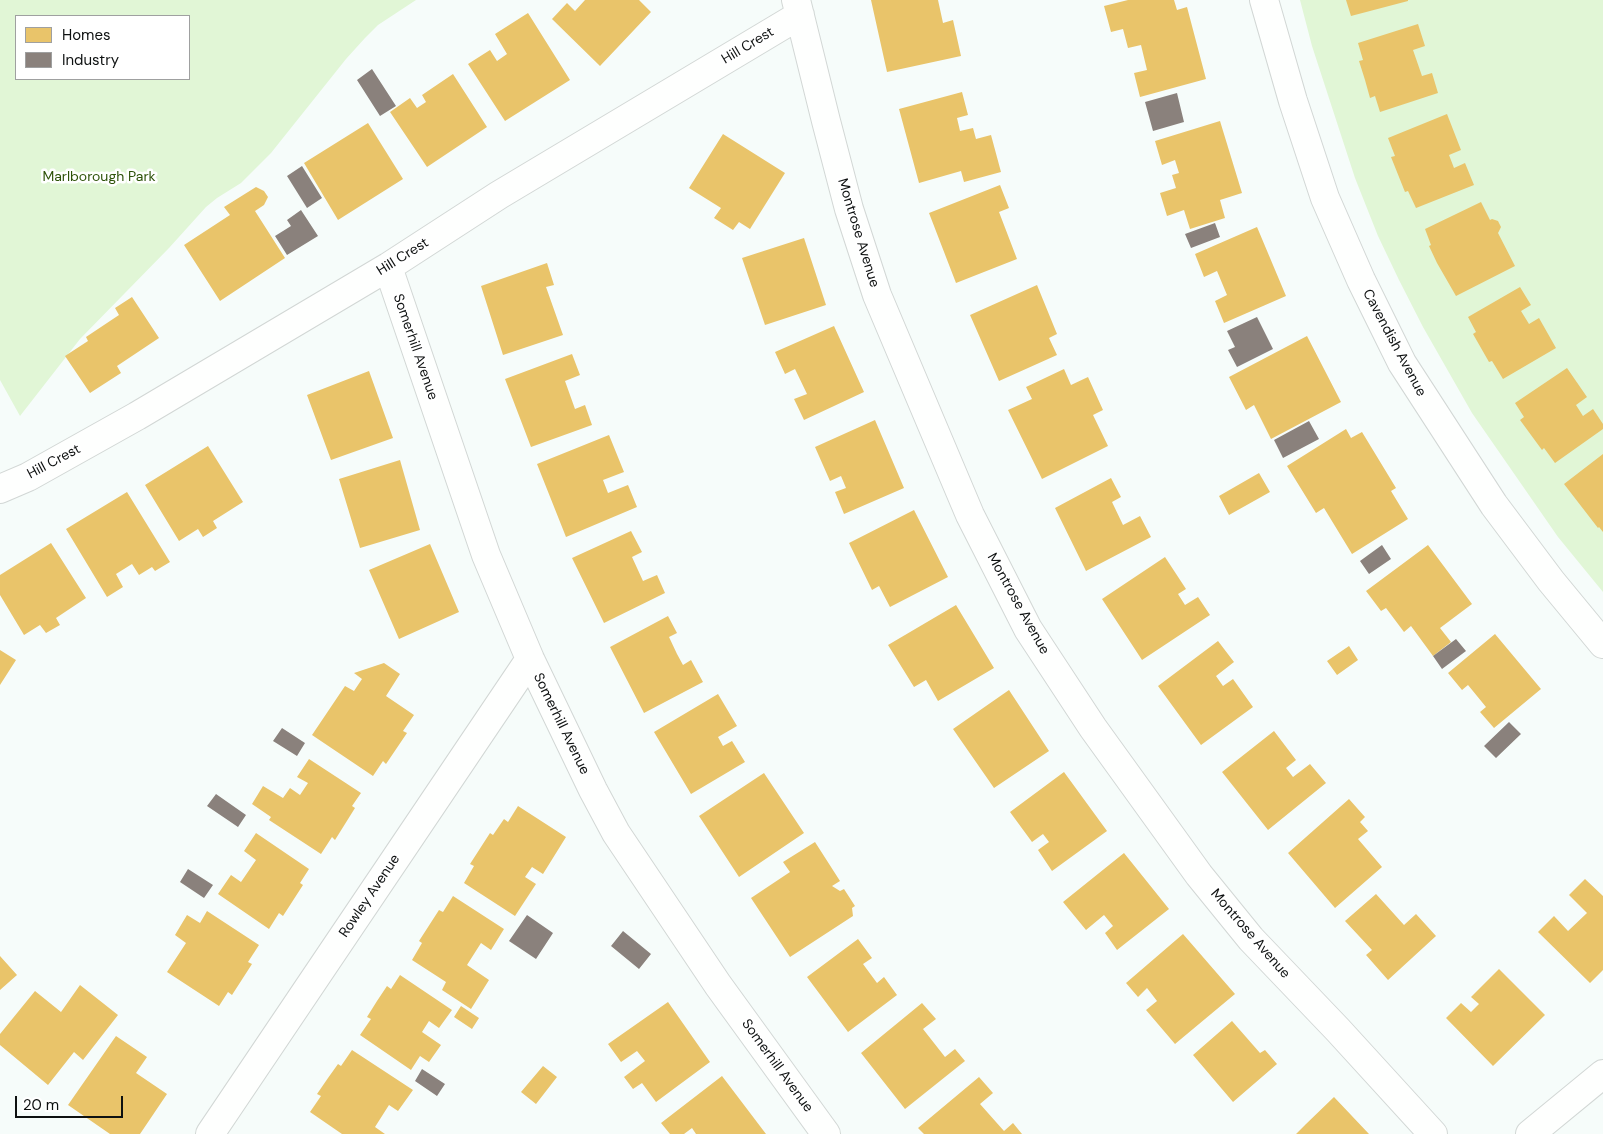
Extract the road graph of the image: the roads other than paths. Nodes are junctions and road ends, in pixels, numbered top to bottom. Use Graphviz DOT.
graph roads {
  1 [pos="1264,0"];
  2 [pos="798,8"];
  3 [pos="388,267"];
  4 [pos="0,489"];
  5 [pos="1603,644"];
  6 [pos="530,659"];
  7 [pos="1603,1074"];
  8 [pos="210,1134"];
  9 [pos="826,1134"];
  10 [pos="1433,1134"];
  11 [pos="1530,1134"];
  1 -- 5 [label="street, Cavendish Avenue"];
  2 -- 3 [label="street, Hill Crest"];
  2 -- 10 [label="street, Montrose Avenue"];
  3 -- 4 [label="street, Hill Crest"];
  3 -- 6 [label="street, Somerhill Avenue"];
  6 -- 8 [label="street, Rowley Avenue"];
  6 -- 9 [label="street, Somerhill Avenue"];
  7 -- 11 [label="street"];
}
